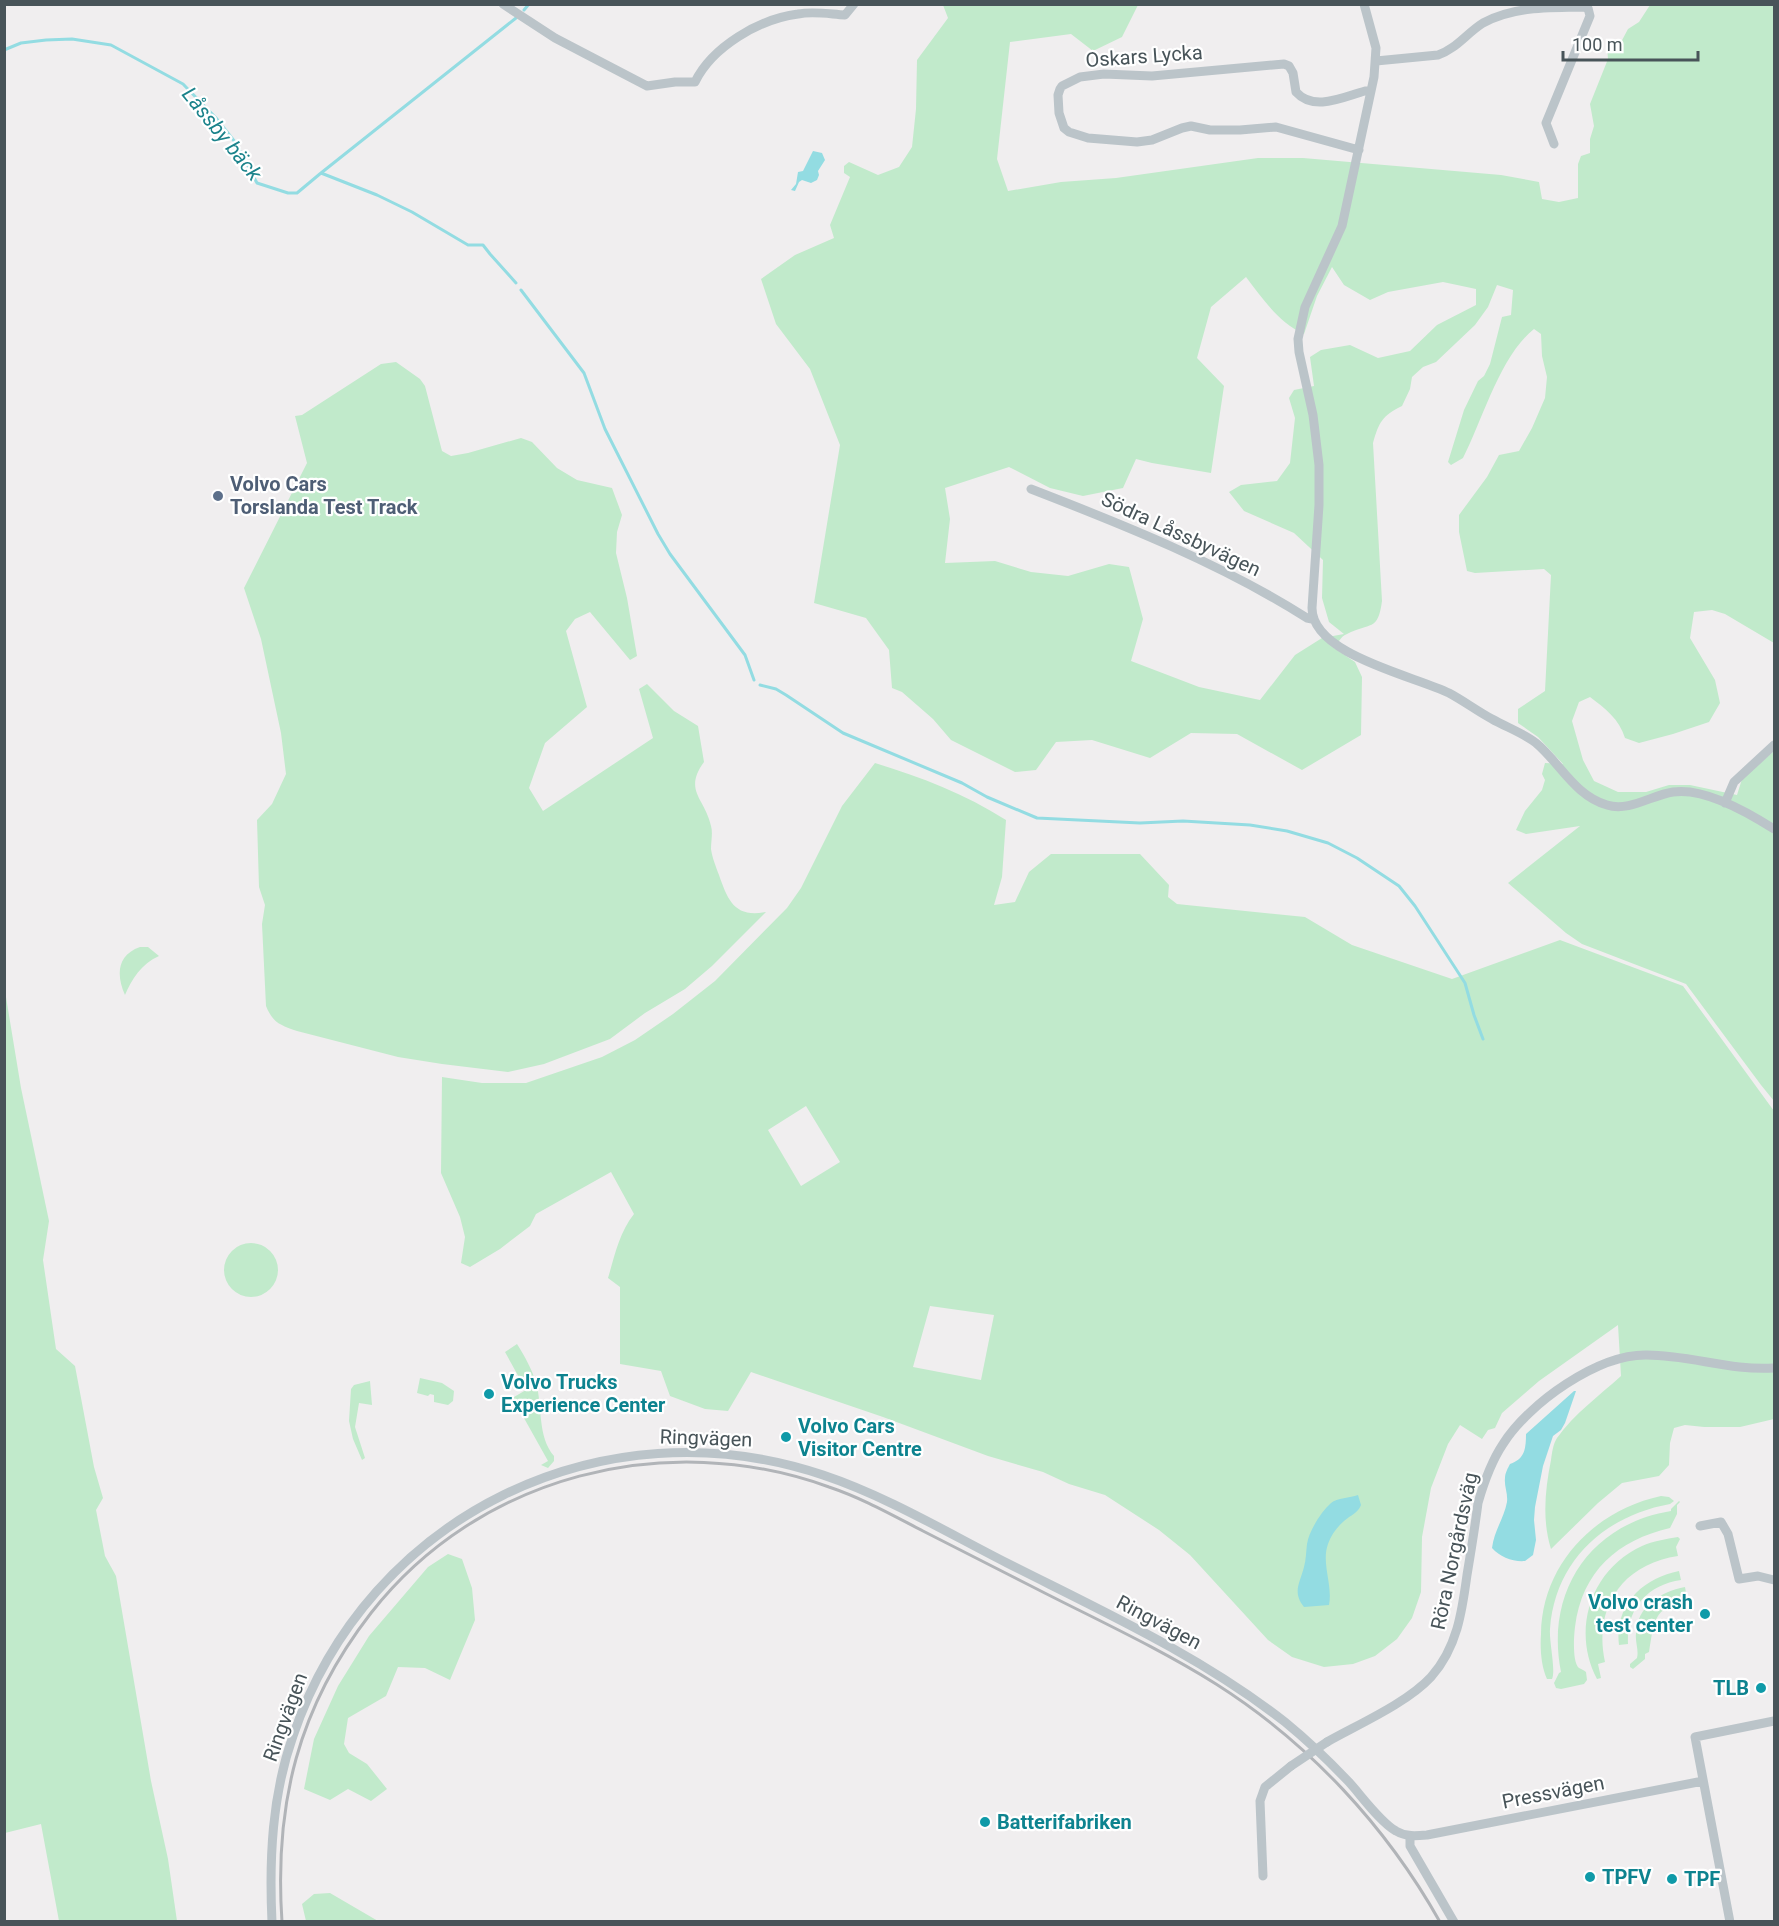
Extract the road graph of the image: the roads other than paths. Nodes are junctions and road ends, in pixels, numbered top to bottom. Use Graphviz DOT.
graph roads {
  1 [pos="503,4"];
  2 [pos="854,4"];
  3 [pos="1364,4"];
  4 [pos="1584,6"];
  5 [pos="1376,61"];
  6 [pos="1371,92"];
  7 [pos="1554,144"];
  8 [pos="1359,150"];
  9 [pos="1031,489"];
  10 [pos="1312,619"];
  11 [pos="1774,745"];
  12 [pos="1725,802"];
  13 [pos="1774,829"];
  14 [pos="1774,1368"];
  15 [pos="1700,1526"];
  16 [pos="1774,1580"];
  17 [pos="1774,1721"];
  18 [pos="1703,1781"];
  19 [pos="1410,1836"];
  20 [pos="1263,1876"];
  21 [pos="272,1922"];
  22 [pos="1454,1922"];
  23 [pos="1730,1922"];
  1 -- 2 [label="street"];
  3 -- 5 [label="street"];
  4 -- 5 [label="street"];
  4 -- 7 [label="street"];
  5 -- 6 [label="street"];
  6 -- 8 [label="street"];
  6 -- 8 [label="street, Oskars Lycka"];
  8 -- 10 [label="street"];
  9 -- 10 [label="street, Södra Låssbyvägen"];
  10 -- 12 [label="street, Södra Låssbyvägen"];
  11 -- 12 [label="street"];
  12 -- 13 [label="street, Södra Låssbyvägen"];
  14 -- 20 [label="street, Röra Norgårdsväg, bridge"];
  15 -- 16 [label="street"];
  17 -- 18 [label="street"];
  18 -- 19 [label="street, Pressvägen"];
  18 -- 23 [label="street"];
  19 -- 21 [label="street, Ringvägen"];
  19 -- 22 [label="street"];
}
